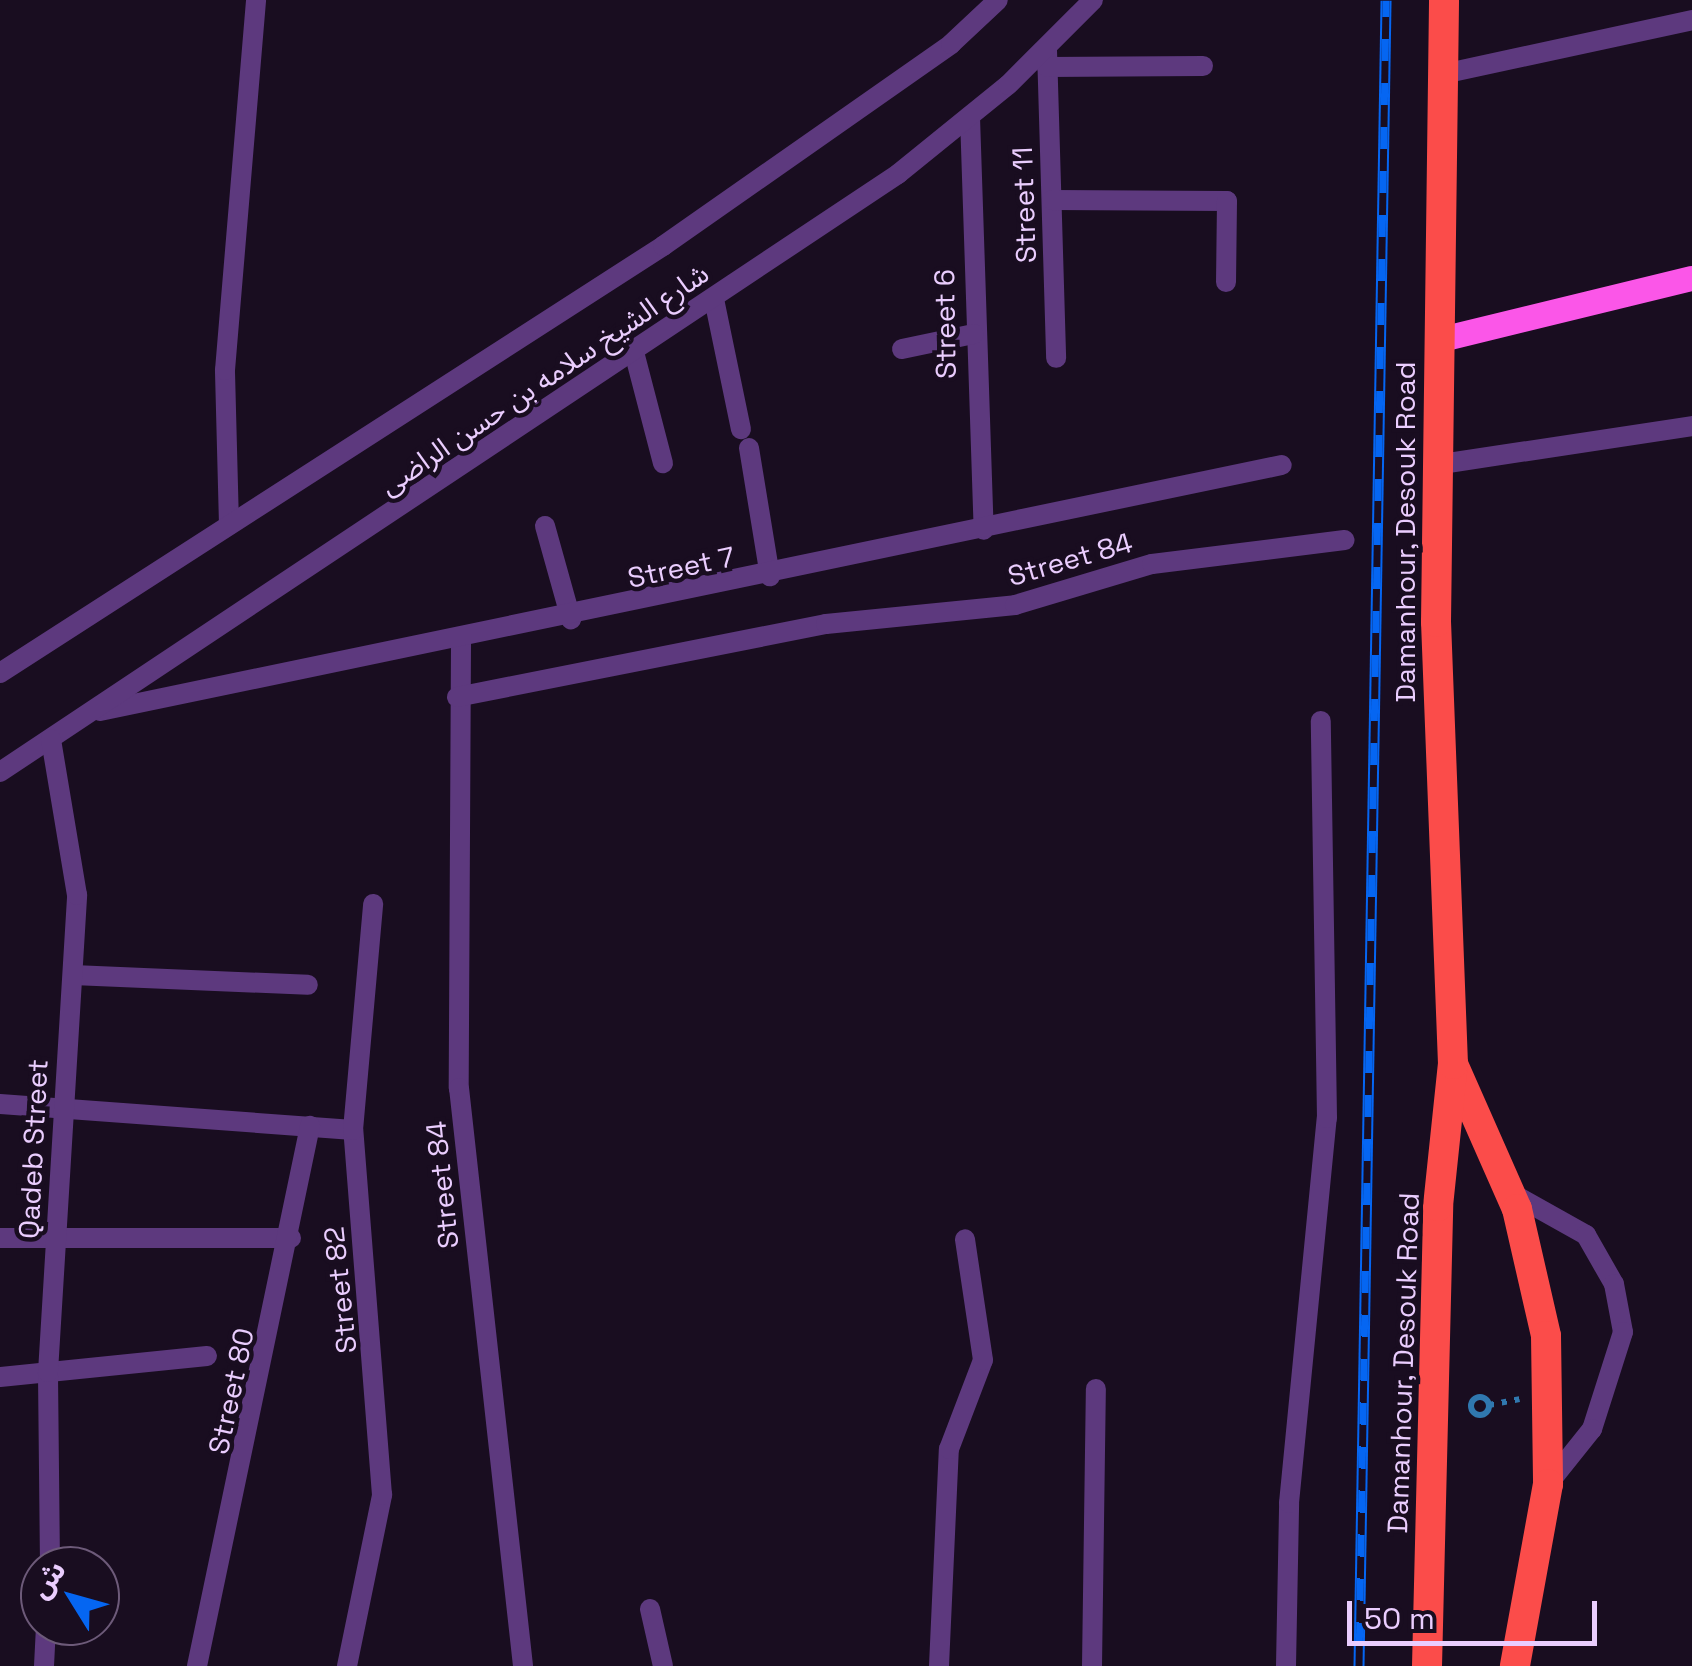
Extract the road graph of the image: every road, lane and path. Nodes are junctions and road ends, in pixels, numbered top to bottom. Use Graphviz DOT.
graph roads {
  1 [pos="256,0"];
  2 [pos="998,0"];
  3 [pos="1093,0"];
  4 [pos="1444,0"];
  5 [pos="1692,20"];
  6 [pos="1047,58"];
  7 [pos="1204,66"];
  8 [pos="1443,74"];
  9 [pos="970,117"];
  10 [pos="1052,200"];
  11 [pos="1692,278"];
  12 [pos="1226,282"];
  13 [pos="714,299"];
  14 [pos="973,334"];
  15 [pos="1437,340"];
  16 [pos="902,350"];
  17 [pos="634,352"];
  18 [pos="1056,358"];
  19 [pos="1692,426"];
  20 [pos="663,463"];
  21 [pos="1282,465"];
  22 [pos="1436,465"];
  23 [pos="229,525"];
  24 [pos="545,526"];
  25 [pos="984,530"];
  26 [pos="1344,540"];
  27 [pos="770,576"];
  28 [pos="571,619"];
  29 [pos="462,643"];
  30 [pos="0,674"];
  31 [pos="457,696"];
  32 [pos="90,713"];
  33 [pos="1321,721"];
  34 [pos="51,739"];
  35 [pos="0,772"];
  36 [pos="373,904"];
  37 [pos="73,975"];
  38 [pos="308,985"];
  39 [pos="1453,1064"];
  40 [pos="0,1104"];
  41 [pos="62,1106"];
  42 [pos="310,1126"];
  43 [pos="353,1130"];
  44 [pos="1511,1193"];
  45 [pos="0,1238"];
  46 [pos="55,1238"];
  47 [pos="291,1238"];
  48 [pos="964,1239"];
  49 [pos="207,1356"];
  50 [pos="48,1372"];
  51 [pos="0,1377"];
  52 [pos="1096,1389"];
  53 [pos="1548,1484"];
  54 [pos="50,1546"];
  55 [pos="650,1610"];
  56 [pos="197,1666"];
  57 [pos="347,1666"];
  58 [pos="523,1666"];
  59 [pos="663,1666"];
  60 [pos="939,1666"];
  61 [pos="1092,1666"];
  62 [pos="1286,1666"];
  63 [pos="1427,1666"];
  64 [pos="1515,1666"];
  1 -- 23 [label="street"];
  2 -- 23 [label="street"];
  3 -- 6 [label="street, شارع الشيخ سلامه بن حسن الراضى"];
  4 -- 8 [label="highway, Damanhour, Desouk Road"];
  5 -- 8 [label="street"];
  6 -- 7 [label="street"];
  6 -- 9 [label="street, شارع الشيخ سلامه بن حسن الراضى"];
  6 -- 10 [label="street, Street 11"];
  8 -- 15 [label="highway, Damanhour, Desouk Road"];
  9 -- 13 [label="street, شارع الشيخ سلامه بن حسن الراضى"];
  9 -- 14 [label="street, Street 6"];
  10 -- 12 [label="street"];
  10 -- 18 [label="street, Street 11"];
  11 -- 15 [label="main road"];
  13 -- 17 [label="street, شارع الشيخ سلامه بن حسن الراضى"];
  13 -- 27 [label="street"];
  14 -- 16 [label="street"];
  14 -- 25 [label="street, Street 6"];
  15 -- 22 [label="highway, Damanhour, Desouk Road"];
  17 -- 20 [label="street"];
  17 -- 32 [label="street, شارع الشيخ سلامه بن حسن الراضى"];
  19 -- 22 [label="street"];
  21 -- 25 [label="street, Street 7"];
  22 -- 39 [label="highway, Damanhour, Desouk Road"];
  23 -- 30 [label="street"];
  24 -- 28 [label="street"];
  25 -- 27 [label="street, Street 7"];
  26 -- 31 [label="street, Street 84"];
  27 -- 28 [label="street, Street 7"];
  28 -- 29 [label="street, Street 7"];
  29 -- 31 [label="street, Street 84"];
  29 -- 32 [label="street, Street 7"];
  31 -- 58 [label="street, Street 84"];
  32 -- 34 [label="street, شارع الشيخ سلامه بن حسن الراضى"];
  33 -- 62 [label="street"];
  34 -- 35 [label="street, شارع الشيخ سلامه بن حسن الراضى"];
  34 -- 37 [label="street, Qadeb Street"];
  36 -- 43 [label="street, Street 82"];
  37 -- 38 [label="street"];
  37 -- 41 [label="street, Qadeb Street"];
  39 -- 44 [label="highway, Damanhour, Desouk Road"];
  39 -- 63 [label="highway, Damanhour, Desouk Road"];
  40 -- 41 [label="street"];
  41 -- 42 [label="street"];
  41 -- 46 [label="street, Qadeb Street"];
  42 -- 43 [label="street"];
  42 -- 47 [label="street, Street 80"];
  43 -- 57 [label="street, Street 82"];
  44 -- 53 [label="highway, Damanhour, Desouk Road"];
  44 -- 53 [label="street"];
  45 -- 46 [label="street"];
  46 -- 47 [label="street"];
  46 -- 50 [label="street, Qadeb Street"];
  47 -- 56 [label="street, Street 80"];
  48 -- 60 [label="street"];
  49 -- 50 [label="street"];
  50 -- 51 [label="street"];
  50 -- 54 [label="street, Qadeb Street"];
  52 -- 61 [label="street"];
  53 -- 64 [label="highway, Damanhour, Desouk Road"];
  55 -- 59 [label="street"];
}
